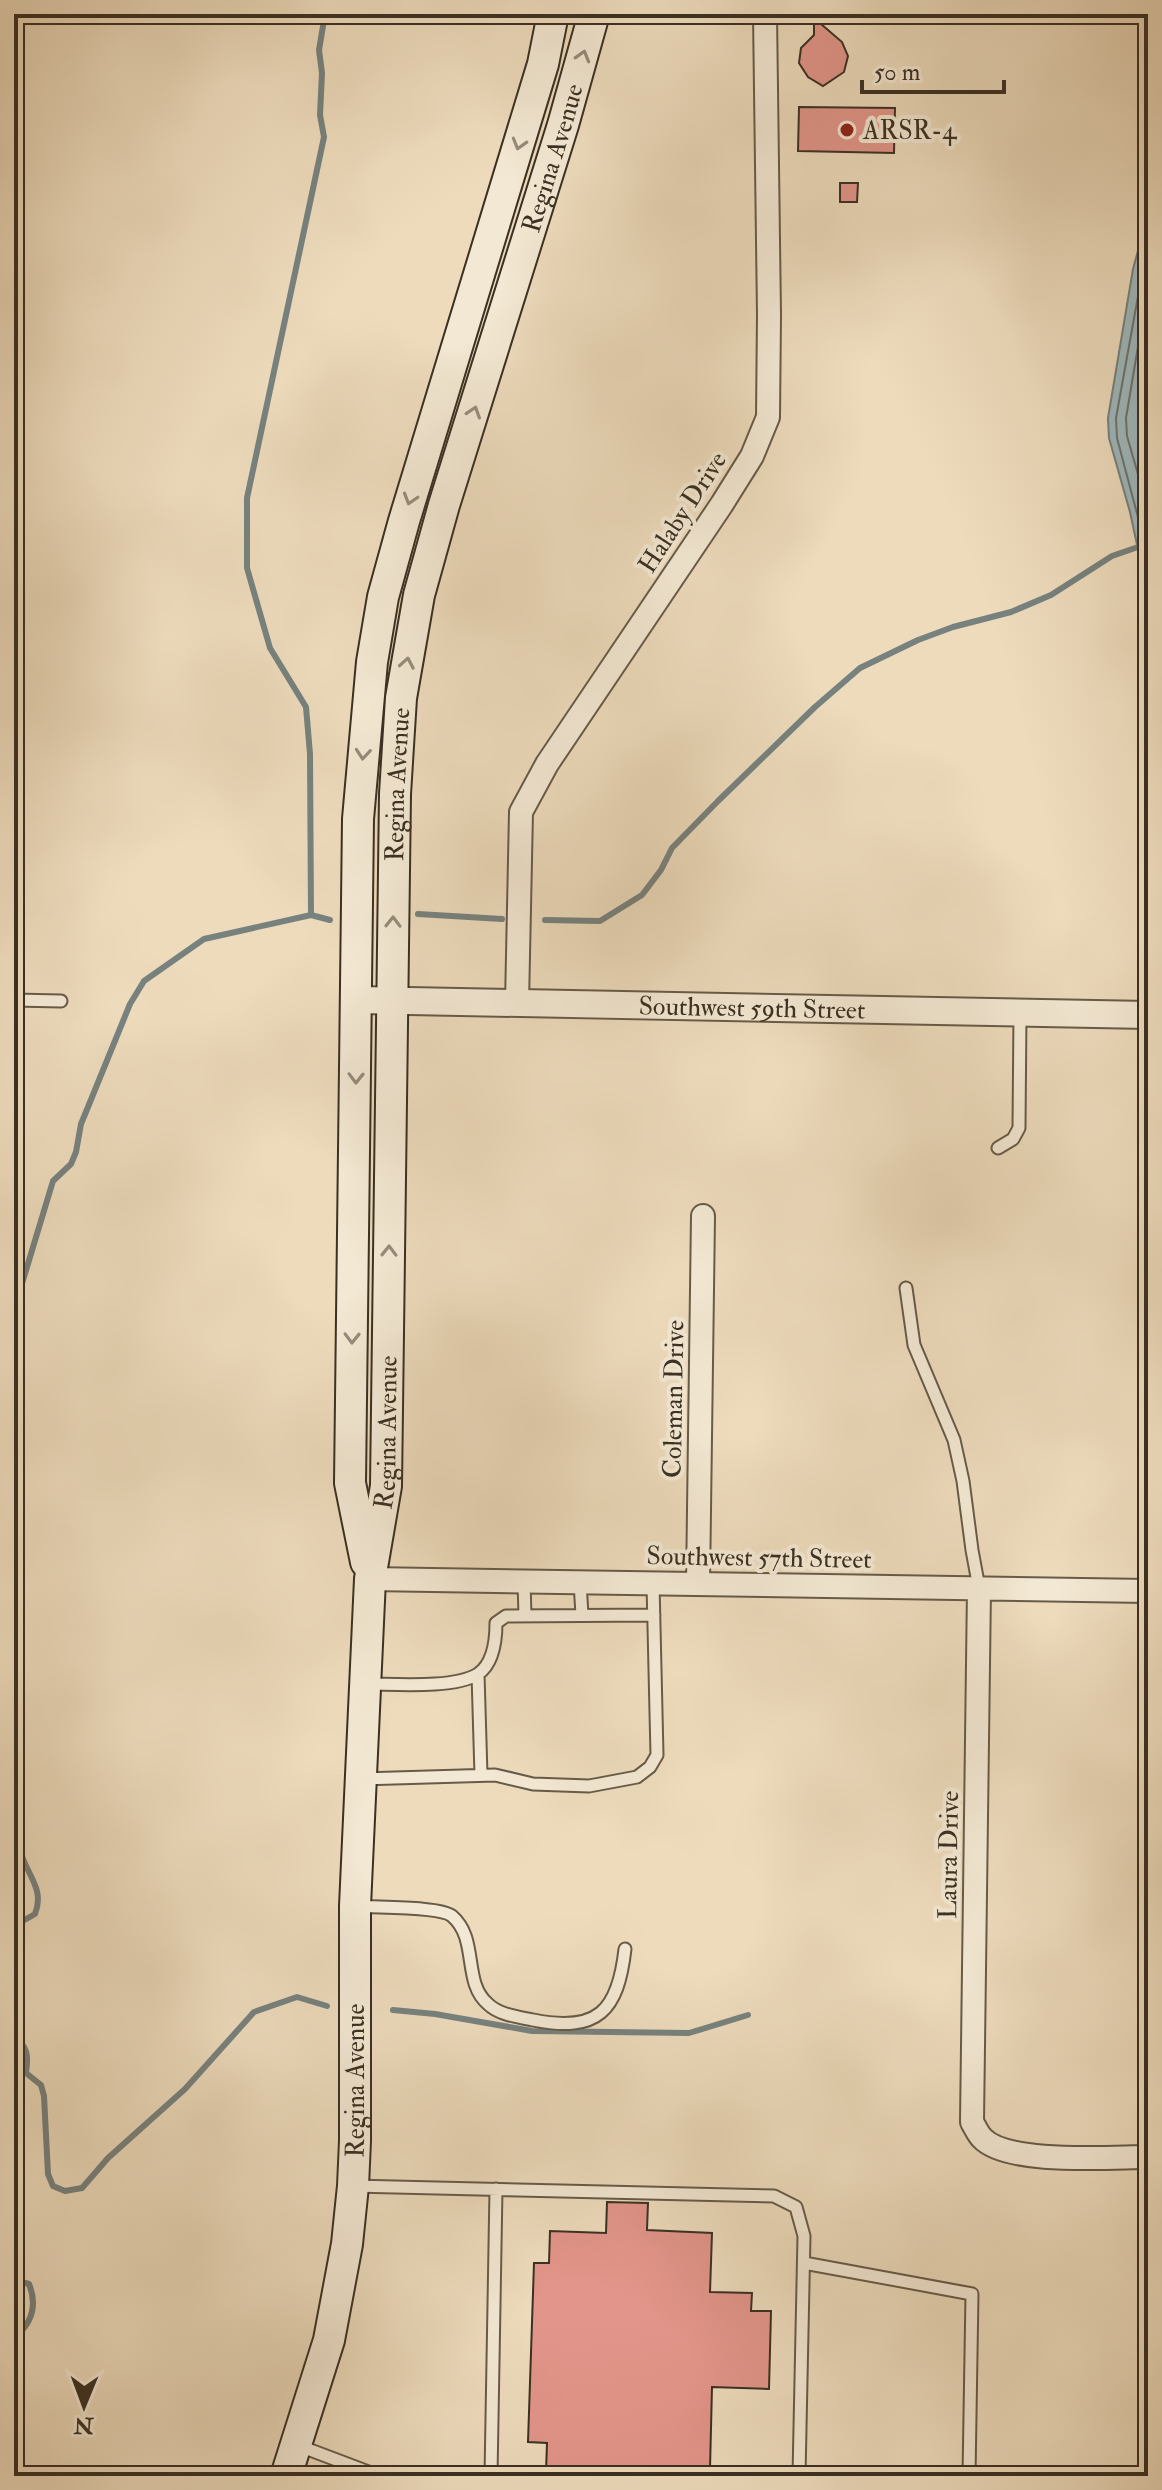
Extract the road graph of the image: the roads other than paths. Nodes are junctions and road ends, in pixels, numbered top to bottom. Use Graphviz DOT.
graph roads {
  1 [pos="553,14"];
  2 [pos="594,14"];
  3 [pos="765,14"];
  4 [pos="14,1000"];
  5 [pos="358,1000"];
  6 [pos="392,1000"];
  7 [pos="61,1001"];
  8 [pos="517,1003"];
  9 [pos="1020,1013"];
  10 [pos="1148,1015"];
  11 [pos="998,1148"];
  12 [pos="703,1216"];
  13 [pos="906,1288"];
  14 [pos="370,1579"];
  15 [pos="524,1582"];
  16 [pos="580,1582"];
  17 [pos="653,1584"];
  18 [pos="698,1584"];
  19 [pos="979,1588"];
  20 [pos="1148,1591"];
  21 [pos="582,1615"];
  22 [pos="654,1615"];
  23 [pos="525,1616"];
  24 [pos="478,1674"];
  25 [pos="365,1684"];
  26 [pos="481,1775"];
  27 [pos="361,1779"];
  28 [pos="355,1906"];
  29 [pos="625,1949"];
  30 [pos="1148,2157"];
  31 [pos="353,2186"];
  32 [pos="496,2189"];
  33 [pos="804,2263"];
  34 [pos="297,2445"];
  35 [pos="286,2476"];
  36 [pos="379,2476"];
  37 [pos="491,2476"];
  38 [pos="799,2476"];
  39 [pos="969,2476"];
  1 -- 5 [label="main road, Regina Avenue, one-way"];
  6 -- 2 [label="main road, Regina Avenue, one-way"];
  3 -- 8 [label="street, Halaby Drive"];
  4 -- 7 [label="lane"];
  5 -- 6 [label="street, Southwest 59th Street"];
  5 -- 14 [label="main road, Regina Avenue, one-way"];
  6 -- 8 [label="street, Southwest 59th Street"];
  14 -- 6 [label="main road, Regina Avenue, one-way"];
  8 -- 9 [label="street, Southwest 59th Street"];
  9 -- 10 [label="street, Southwest 59th Street"];
  9 -- 11 [label="lane"];
  12 -- 18 [label="street, Coleman Drive"];
  13 -- 19 [label="lane"];
  14 -- 15 [label="street, Southwest 57th Street"];
  14 -- 25 [label="main road, Regina Avenue"];
  15 -- 16 [label="street, Southwest 57th Street"];
  15 -- 23 [label="lane"];
  16 -- 17 [label="street, Southwest 57th Street"];
  16 -- 21 [label="lane"];
  17 -- 18 [label="street, Southwest 57th Street"];
  17 -- 22 [label="lane"];
  18 -- 19 [label="street, Southwest 57th Street"];
  19 -- 20 [label="street, Southwest 57th Street"];
  19 -- 30 [label="street, Laura Drive"];
  21 -- 22 [label="lane"];
  21 -- 23 [label="lane"];
  22 -- 26 [label="lane"];
  23 -- 24 [label="lane"];
  24 -- 25 [label="lane"];
  24 -- 26 [label="lane"];
  25 -- 27 [label="main road, Regina Avenue"];
  26 -- 27 [label="lane"];
  27 -- 28 [label="main road, Regina Avenue"];
  28 -- 29 [label="lane"];
  28 -- 31 [label="main road, Regina Avenue"];
  31 -- 32 [label="lane"];
  31 -- 34 [label="main road, Regina Avenue"];
  32 -- 33 [label="lane"];
  32 -- 37 [label="lane"];
  33 -- 38 [label="lane"];
  33 -- 39 [label="lane"];
  34 -- 35 [label="main road, Regina Avenue"];
  34 -- 36 [label="lane"];
}
